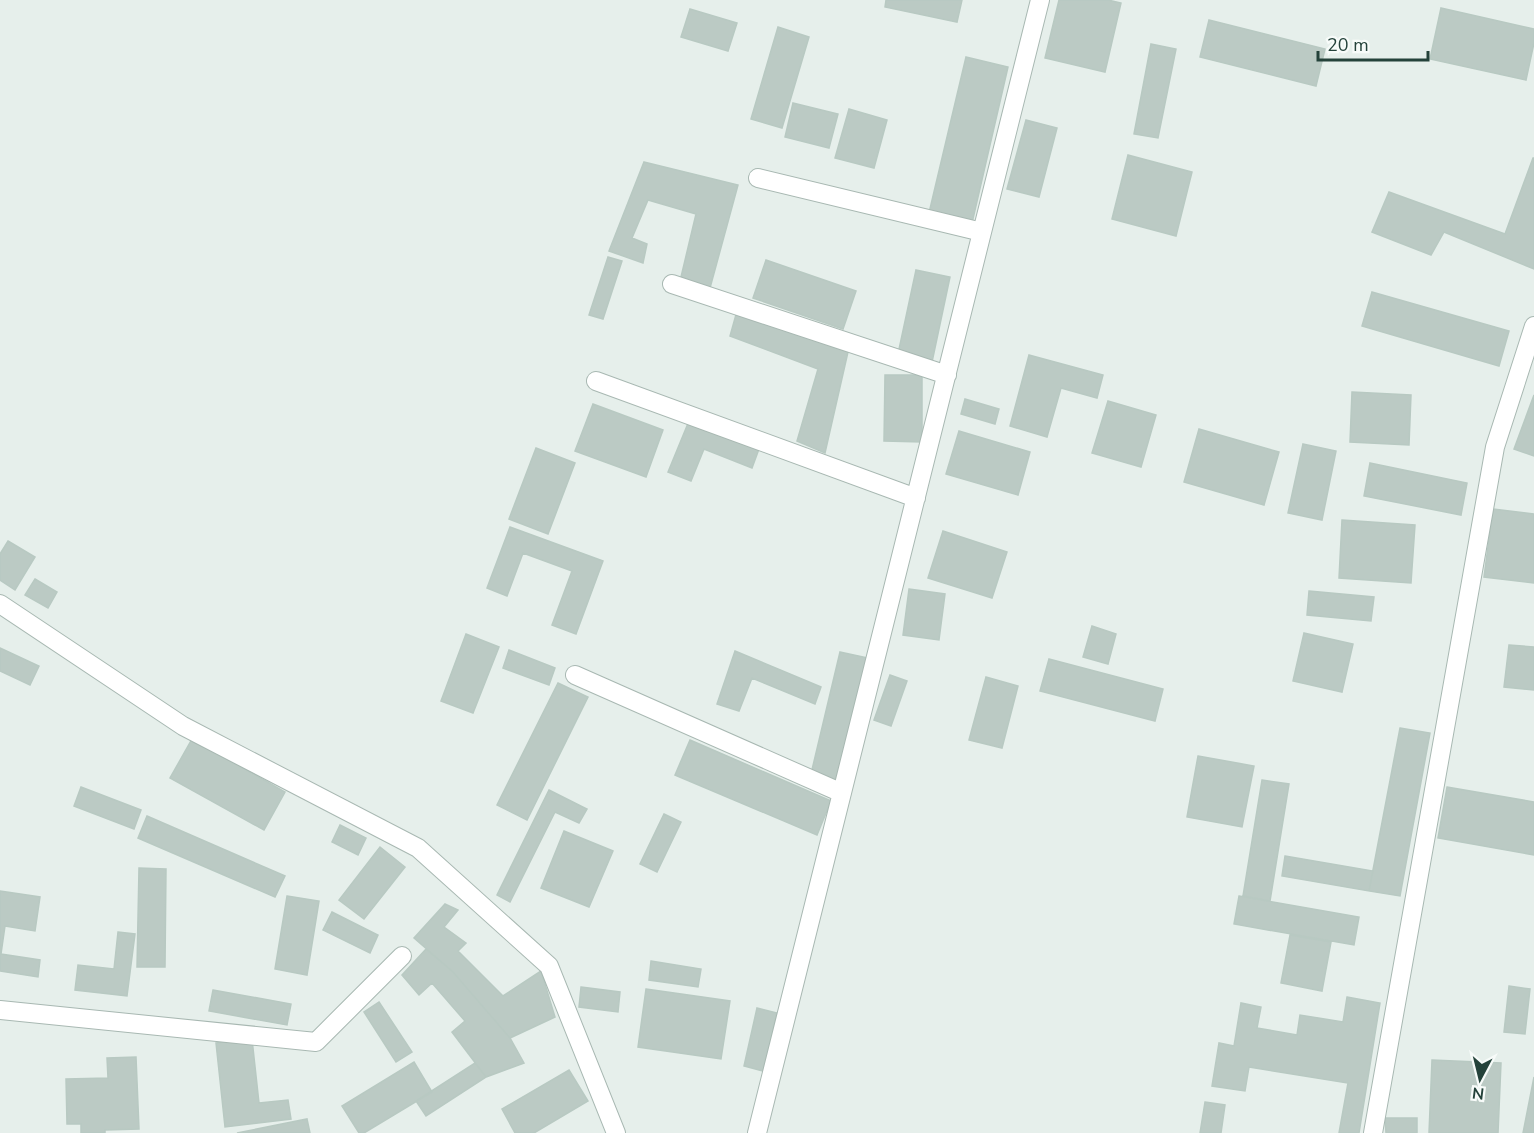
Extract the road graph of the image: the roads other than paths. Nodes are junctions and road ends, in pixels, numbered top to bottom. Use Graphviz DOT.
graph roads {
  1 [pos="1040,0"];
  2 [pos="758,178"];
  3 [pos="982,232"];
  4 [pos="672,284"];
  5 [pos="1534,326"];
  6 [pos="947,375"];
  7 [pos="596,381"];
  8 [pos="916,498"];
  9 [pos="0,604"];
  10 [pos="575,675"];
  11 [pos="842,793"];
  12 [pos="402,956"];
  13 [pos="0,1010"];
  14 [pos="616,1133"];
  15 [pos="757,1133"];
  16 [pos="1373,1133"];
  1 -- 3 [label="street"];
  2 -- 3 [label="street"];
  3 -- 6 [label="street"];
  4 -- 6 [label="street"];
  5 -- 16 [label="street"];
  6 -- 8 [label="street"];
  7 -- 8 [label="street"];
  8 -- 11 [label="street"];
  9 -- 14 [label="street"];
  10 -- 11 [label="street"];
  11 -- 15 [label="street"];
  12 -- 13 [label="street"];
}
